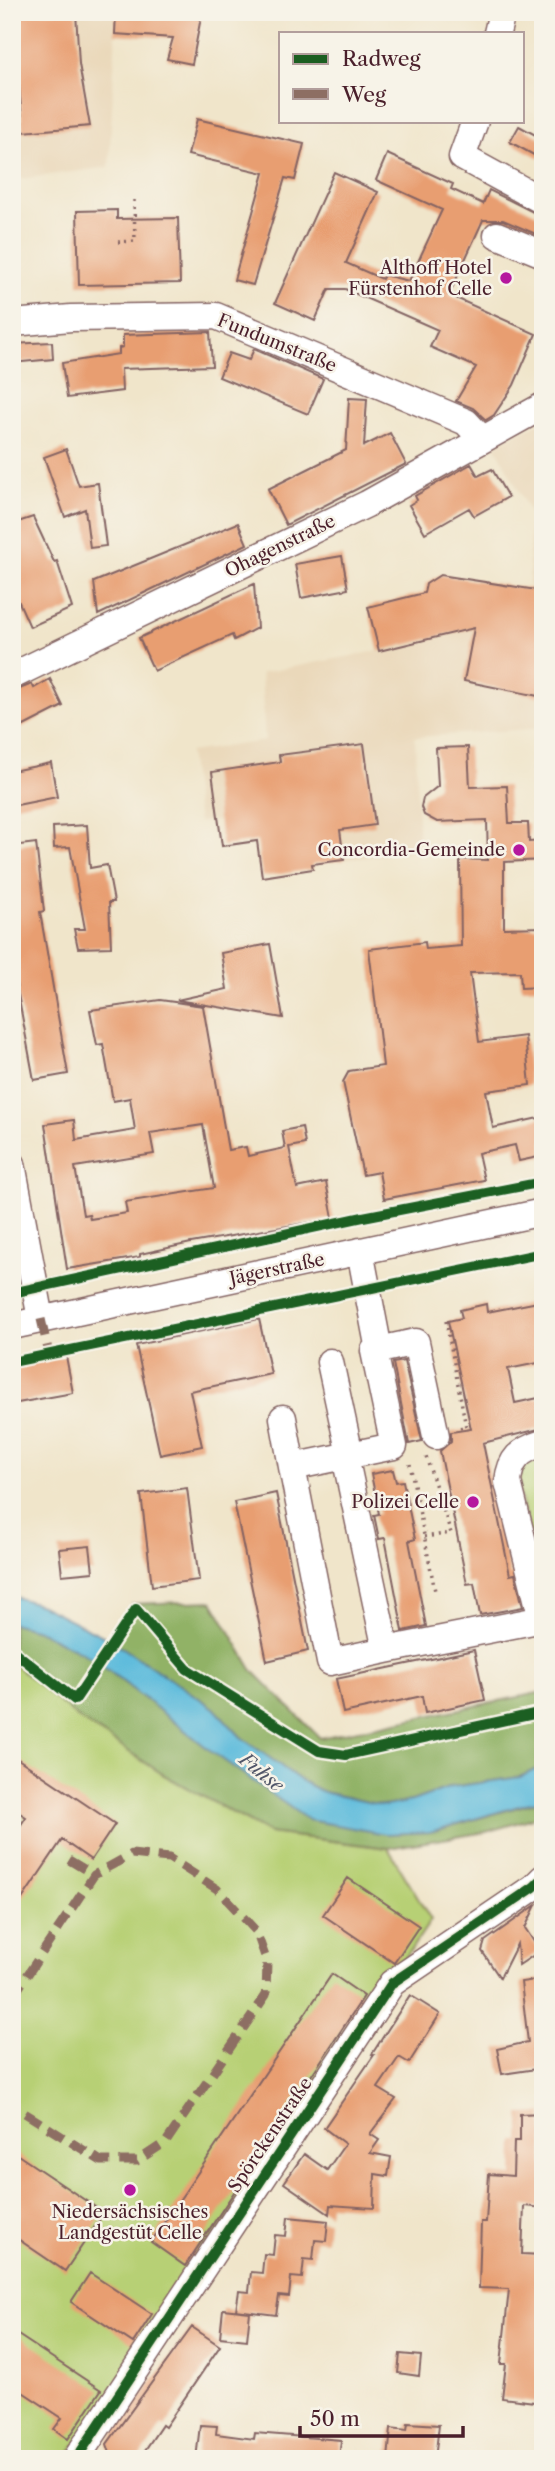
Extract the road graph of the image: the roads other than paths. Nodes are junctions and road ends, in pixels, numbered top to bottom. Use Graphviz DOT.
graph roads {
  1 [pos="502,12"];
  2 [pos="497,32"];
  3 [pos="475,122"];
  4 [pos="543,201"];
  5 [pos="497,235"];
  6 [pos="543,254"];
  7 [pos="12,323"];
  8 [pos="543,405"];
  9 [pos="482,439"];
  10 [pos="12,676"];
  11 [pos="12,1164"];
  12 [pos="543,1212"];
  13 [pos="360,1251"];
  14 [pos="41,1320"];
  15 [pos="12,1326"];
  16 [pos="379,1350"];
  17 [pos="330,1362"];
  18 [pos="283,1418"];
  19 [pos="430,1443"];
  20 [pos="543,1443"];
  21 [pos="348,1456"];
  22 [pos="292,1467"];
  23 [pos="542,1619"];
  24 [pos="386,1650"];
  25 [pos="540,1888"];
  26 [pos="80,2457"];
  1 -- 2 [label="street"];
  3 -- 4 [label="street"];
  5 -- 6 [label="street"];
  7 -- 9 [label="street, Fundumstraße"];
  8 -- 9 [label="street, Ohagenstraße"];
  9 -- 10 [label="street, Ohagenstraße"];
  11 -- 14 [label="street"];
  12 -- 13 [label="street, Jägerstraße"];
  13 -- 14 [label="street, Jägerstraße"];
  13 -- 16 [label="street"];
  14 -- 15 [label="street, Jägerstraße"];
  16 -- 19 [label="street"];
  16 -- 21 [label="street"];
  17 -- 21 [label="street"];
  18 -- 22 [label="street"];
  20 -- 23 [label="street"];
  21 -- 22 [label="street"];
  21 -- 24 [label="street"];
  22 -- 24 [label="street"];
  23 -- 24 [label="street"];
  25 -- 26 [label="street, Spörckenstraße"];
}
